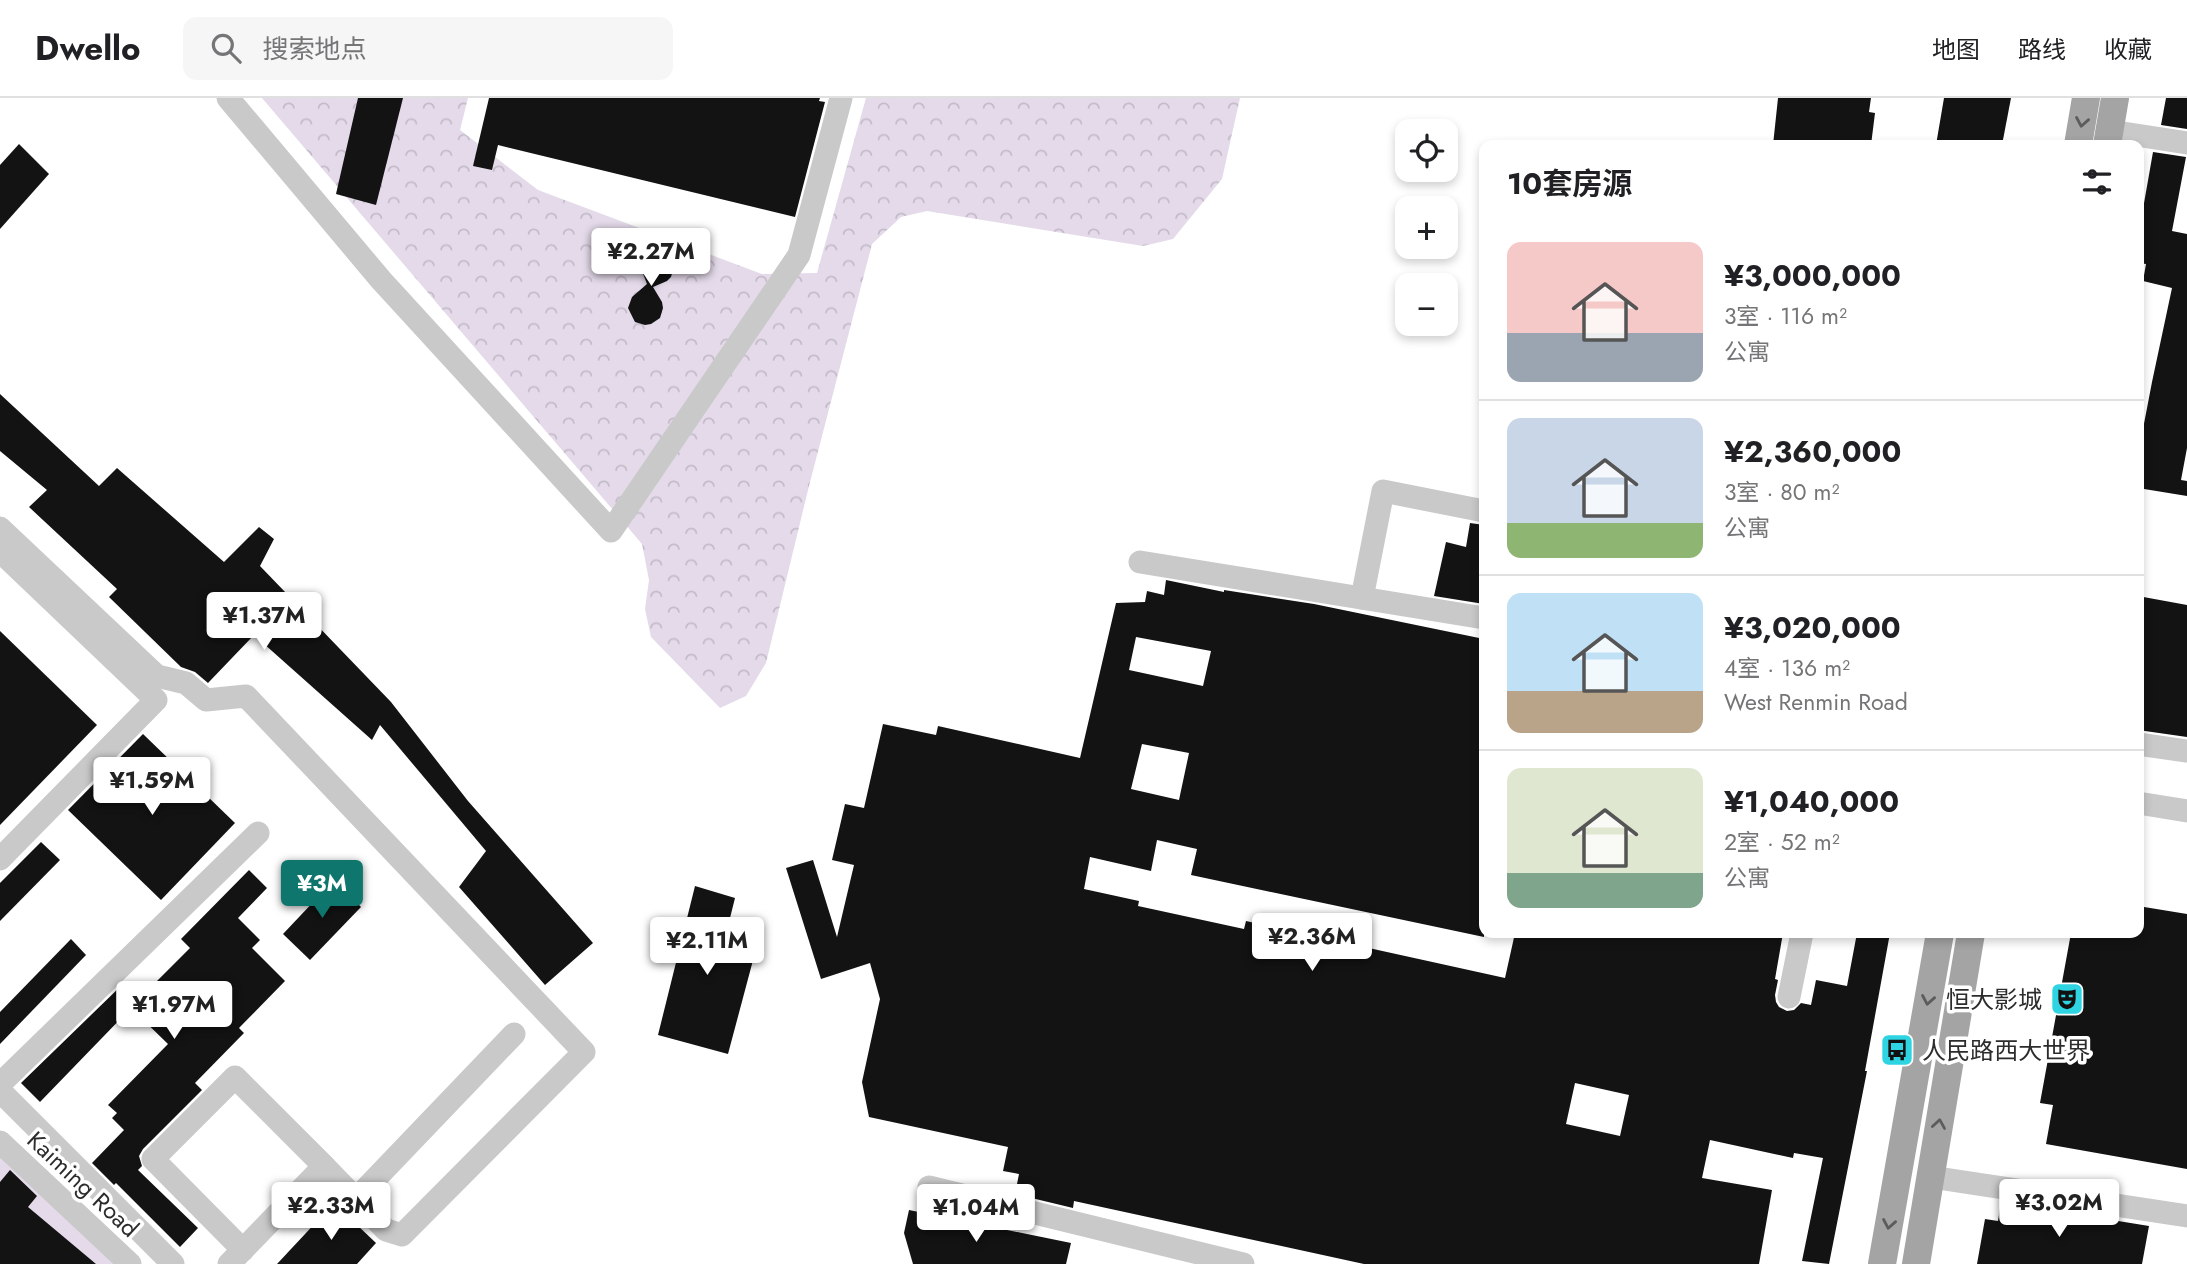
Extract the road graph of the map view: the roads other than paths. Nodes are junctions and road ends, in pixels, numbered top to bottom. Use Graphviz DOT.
graph roads {
  1 [pos="228,98"];
  2 [pos="841,98"];
  3 [pos="2086,98"];
  4 [pos="2113,118"];
  5 [pos="2079,140"];
  6 [pos="2187,143"];
  7 [pos="1479,510"];
  8 [pos="0,528"];
  9 [pos="0,551"];
  10 [pos="1140,562"];
  11 [pos="1362,598"];
  12 [pos="1479,617"];
  13 [pos="2144,746"];
  14 [pos="2187,751"];
  15 [pos="2144,804"];
  16 [pos="2187,811"];
  17 [pos="258,833"];
  18 [pos="0,859"];
  19 [pos="1801,938"];
  20 [pos="1939,938"];
  21 [pos="1970,938"];
  22 [pos="1789,997"];
  23 [pos="514,1034"];
  24 [pos="0,1084"];
  25 [pos="0,1091"];
  26 [pos="0,1142"];
  27 [pos="324,1166"];
  28 [pos="1931,1177"];
  29 [pos="929,1187"];
  30 [pos="356,1199"];
  31 [pos="2187,1216"];
  32 [pos="236,1257"];
  33 [pos="130,1264"];
  34 [pos="173,1264"];
  35 [pos="1243,1264"];
  36 [pos="1882,1264"];
  37 [pos="1916,1264"];
  1 -- 2 [label="street"];
  3 -- 5 [label="main road, one-way"];
  4 -- 6 [label="street"];
  7 -- 11 [label="street"];
  8 -- 30 [label="street"];
  9 -- 18 [label="street"];
  10 -- 11 [label="street"];
  11 -- 12 [label="street"];
  13 -- 14 [label="street"];
  15 -- 16 [label="street"];
  17 -- 24 [label="street"];
  19 -- 22 [label="street"];
  20 -- 36 [label="main road, one-way"];
  28 -- 21 [label="main road, one-way"];
  23 -- 30 [label="street"];
  25 -- 34 [label="street"];
  26 -- 33 [label="street, Kaiming Road"];
  27 -- 30 [label="street"];
  27 -- 32 [label="street"];
  27 -- 32 [label="street"];
  28 -- 31 [label="street"];
  28 -- 37 [label="main road"];
  29 -- 35 [label="street"];
}
